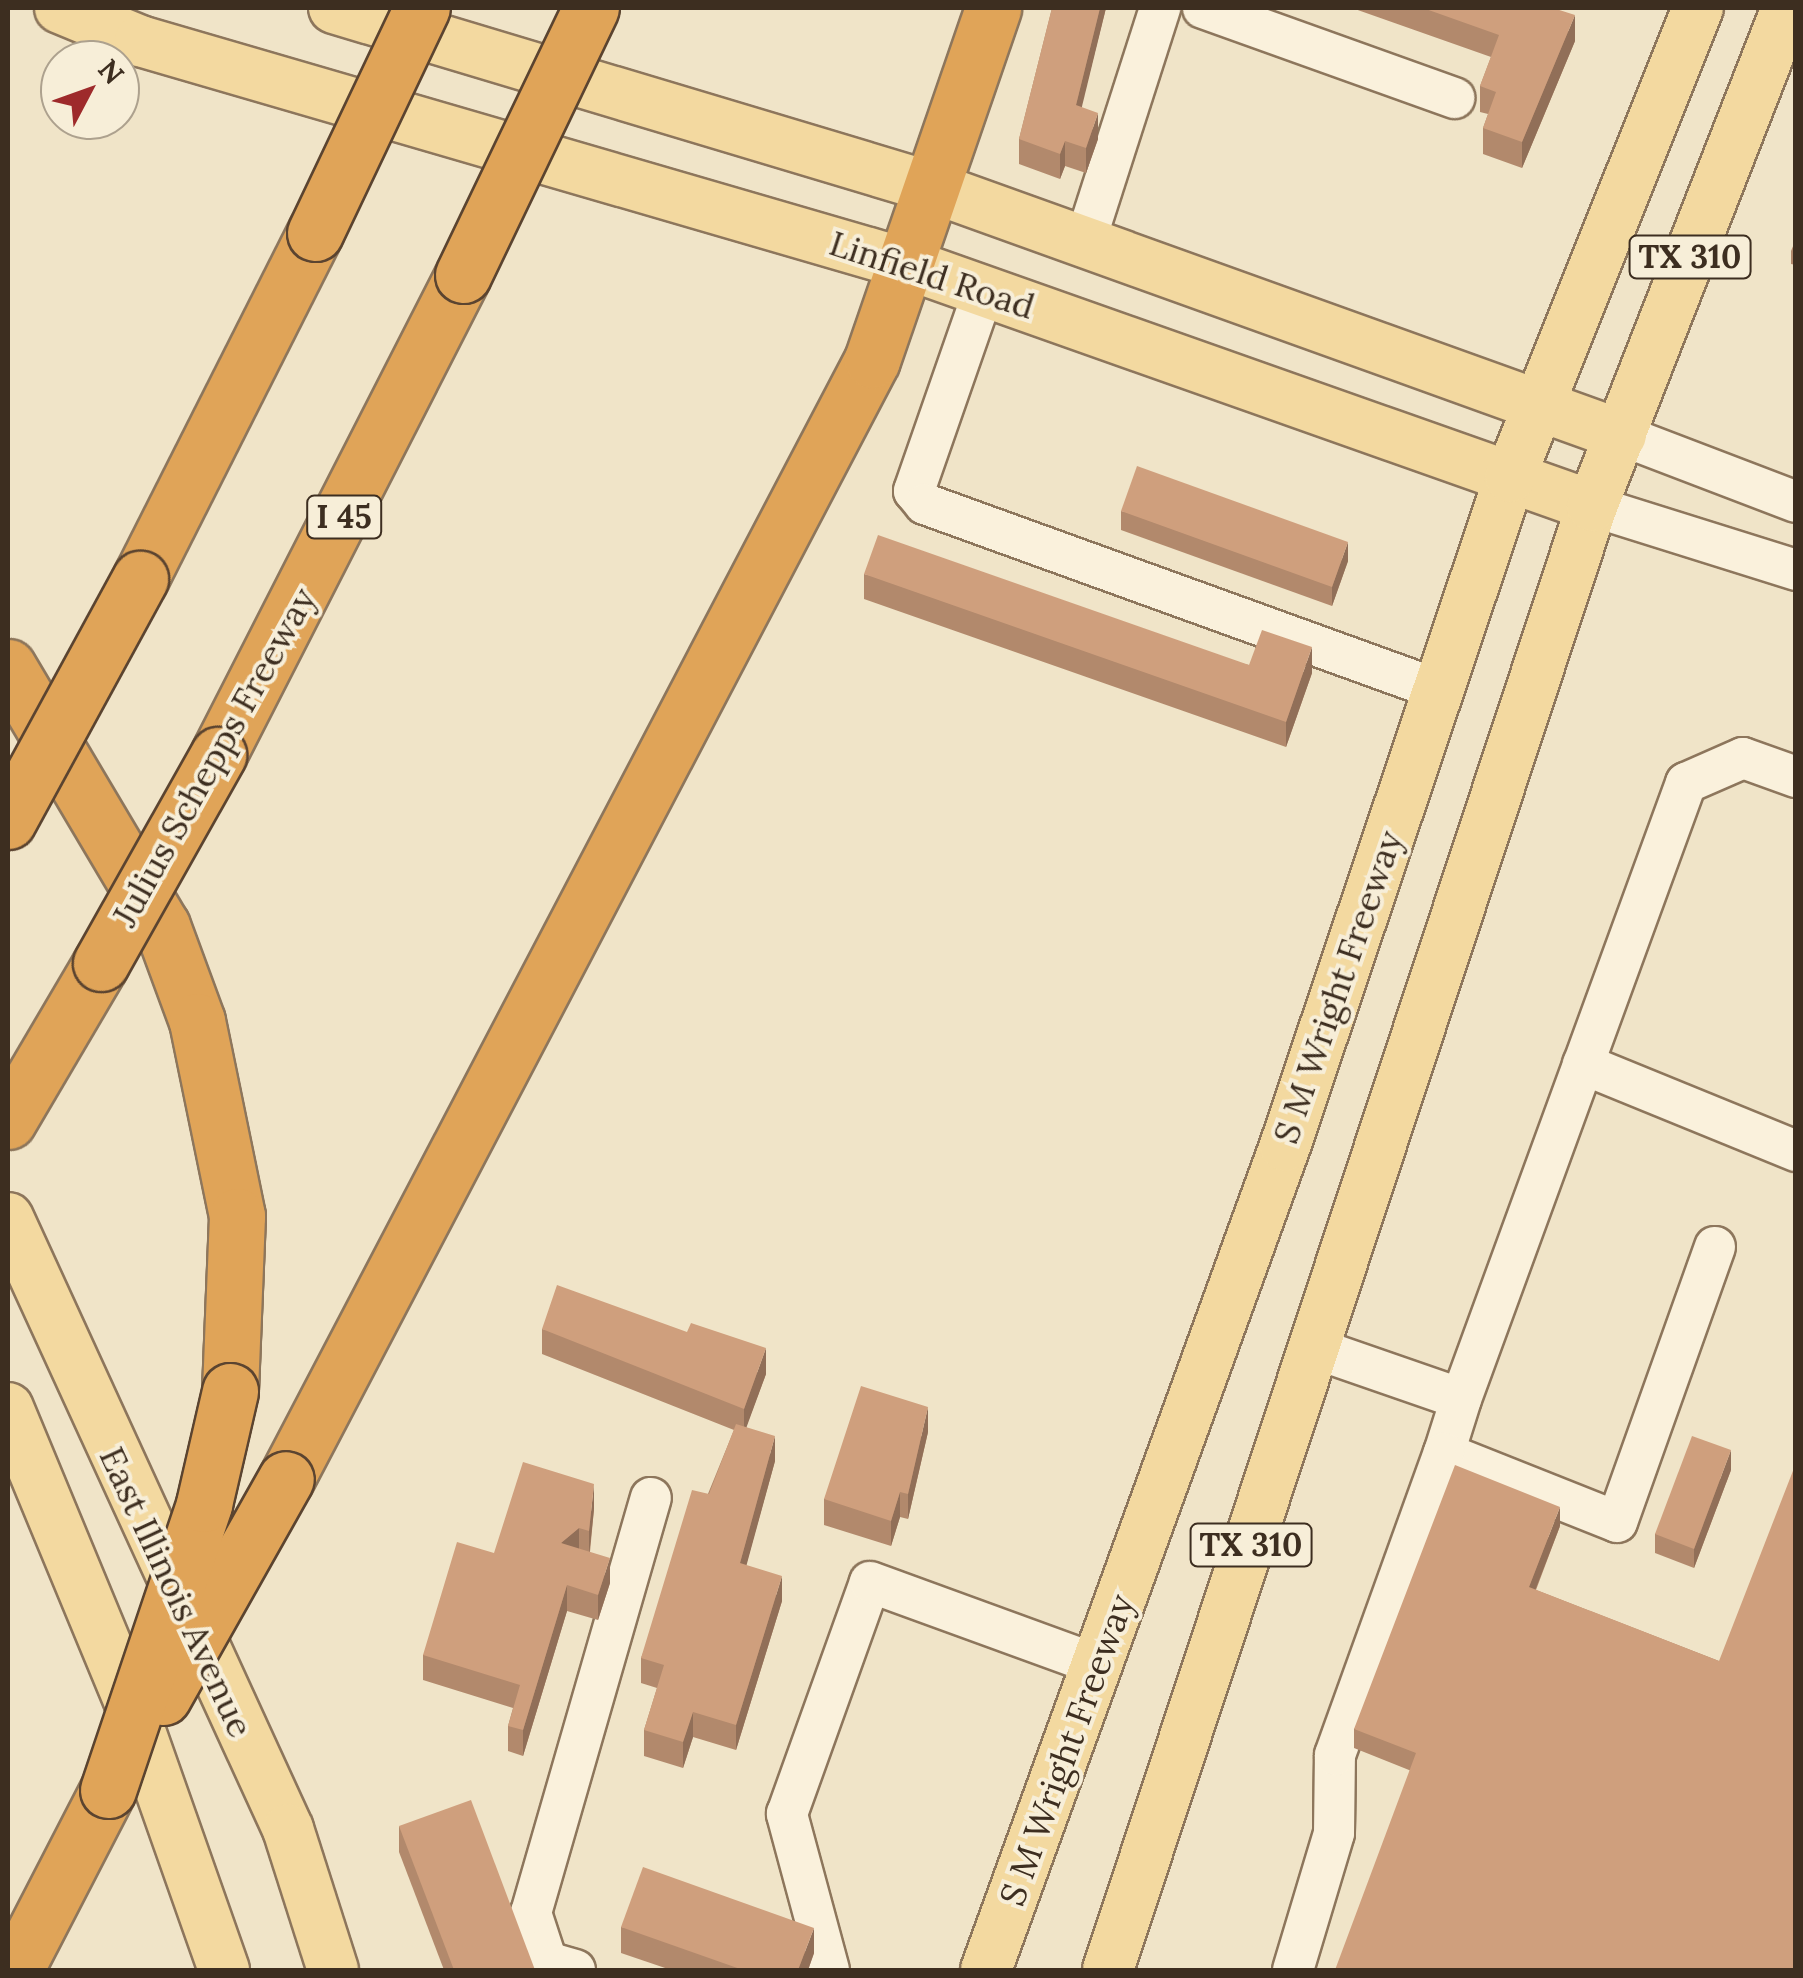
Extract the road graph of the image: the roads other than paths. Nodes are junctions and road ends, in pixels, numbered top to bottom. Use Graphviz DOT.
graph roads {
  1 [pos="60,8"];
  2 [pos="334,8"];
  3 [pos="422,8"];
  4 [pos="591,8"];
  5 [pos="994,8"];
  6 [pos="1160,8"];
  7 [pos="1203,8"];
  8 [pos="1698,8"];
  9 [pos="1787,8"];
  10 [pos="147,24"];
  11 [pos="1454,98"];
  12 [pos="934,188"];
  13 [pos="1085,242"];
  14 [pos="910,265"];
  15 [pos="984,290"];
  16 [pos="1538,404"];
  17 [pos="1620,435"];
  18 [pos="1510,476"];
  19 [pos="1796,502"];
  20 [pos="1592,506"];
  21 [pos="1796,570"];
  22 [pos="8,667"];
  23 [pos="1438,690"];
  24 [pos="1796,777"];
  25 [pos="8,821"];
  26 [pos="1584,1064"];
  27 [pos="8,1121"];
  28 [pos="1796,1151"];
  29 [pos="8,1218"];
  30 [pos="1715,1247"];
  31 [pos="1317,1350"];
  32 [pos="1461,1399"];
  33 [pos="8,1408"];
  34 [pos="1444,1453"];
  35 [pos="651,1498"];
  36 [pos="1098,1665"];
  37 [pos="108,1790"];
  38 [pos="15,1970"];
  39 [pos="224,1970"];
  40 [pos="333,1970"];
  41 [pos="575,1970"];
  42 [pos="828,1970"];
  43 [pos="986,1970"];
  44 [pos="1108,1970"];
  45 [pos="1293,1970"];
  1 -- 10 [label="main road, Linfield Road"];
  2 -- 12 [label="main road"];
  3 -- 25 [label="highway, bridge"];
  4 -- 27 [label="highway, Julius Schepps Freeway / I 45, bridge"];
  5 -- 12 [label="highway"];
  6 -- 13 [label="street"];
  7 -- 11 [label="street"];
  8 -- 16 [label="main road, S M Wright Freeway / TX 310"];
  9 -- 17 [label="main road, TX 310"];
  10 -- 14 [label="main road, Linfield Road"];
  12 -- 13 [label="main road"];
  12 -- 14 [label="highway"];
  13 -- 16 [label="main road"];
  14 -- 15 [label="main road, Linfield Road"];
  14 -- 37 [label="highway, bridge"];
  15 -- 18 [label="main road, Linfield Road"];
  15 -- 23 [label="street"];
  16 -- 17 [label="main road"];
  16 -- 18 [label="main road, S M Wright Freeway / TX 310"];
  17 -- 19 [label="street"];
  17 -- 20 [label="main road, TX 310"];
  18 -- 20 [label="main road, Linfield Road"];
  18 -- 23 [label="main road, S M Wright Freeway / TX 310"];
  20 -- 21 [label="street, Linfield Road"];
  20 -- 31 [label="main road, TX 310"];
  22 -- 37 [label="highway, bridge"];
  23 -- 36 [label="main road, S M Wright Freeway / TX 310"];
  24 -- 26 [label="street"];
  26 -- 28 [label="street"];
  26 -- 32 [label="street"];
  29 -- 40 [label="main road, East Illinois Avenue"];
  30 -- 34 [label="street"];
  31 -- 32 [label="street"];
  31 -- 44 [label="main road, TX 310"];
  32 -- 34 [label="street"];
  33 -- 39 [label="main road"];
  34 -- 45 [label="street"];
  35 -- 41 [label="street"];
  36 -- 42 [label="street"];
  36 -- 43 [label="main road, S M Wright Freeway / TX 310"];
  37 -- 38 [label="highway"];
}
